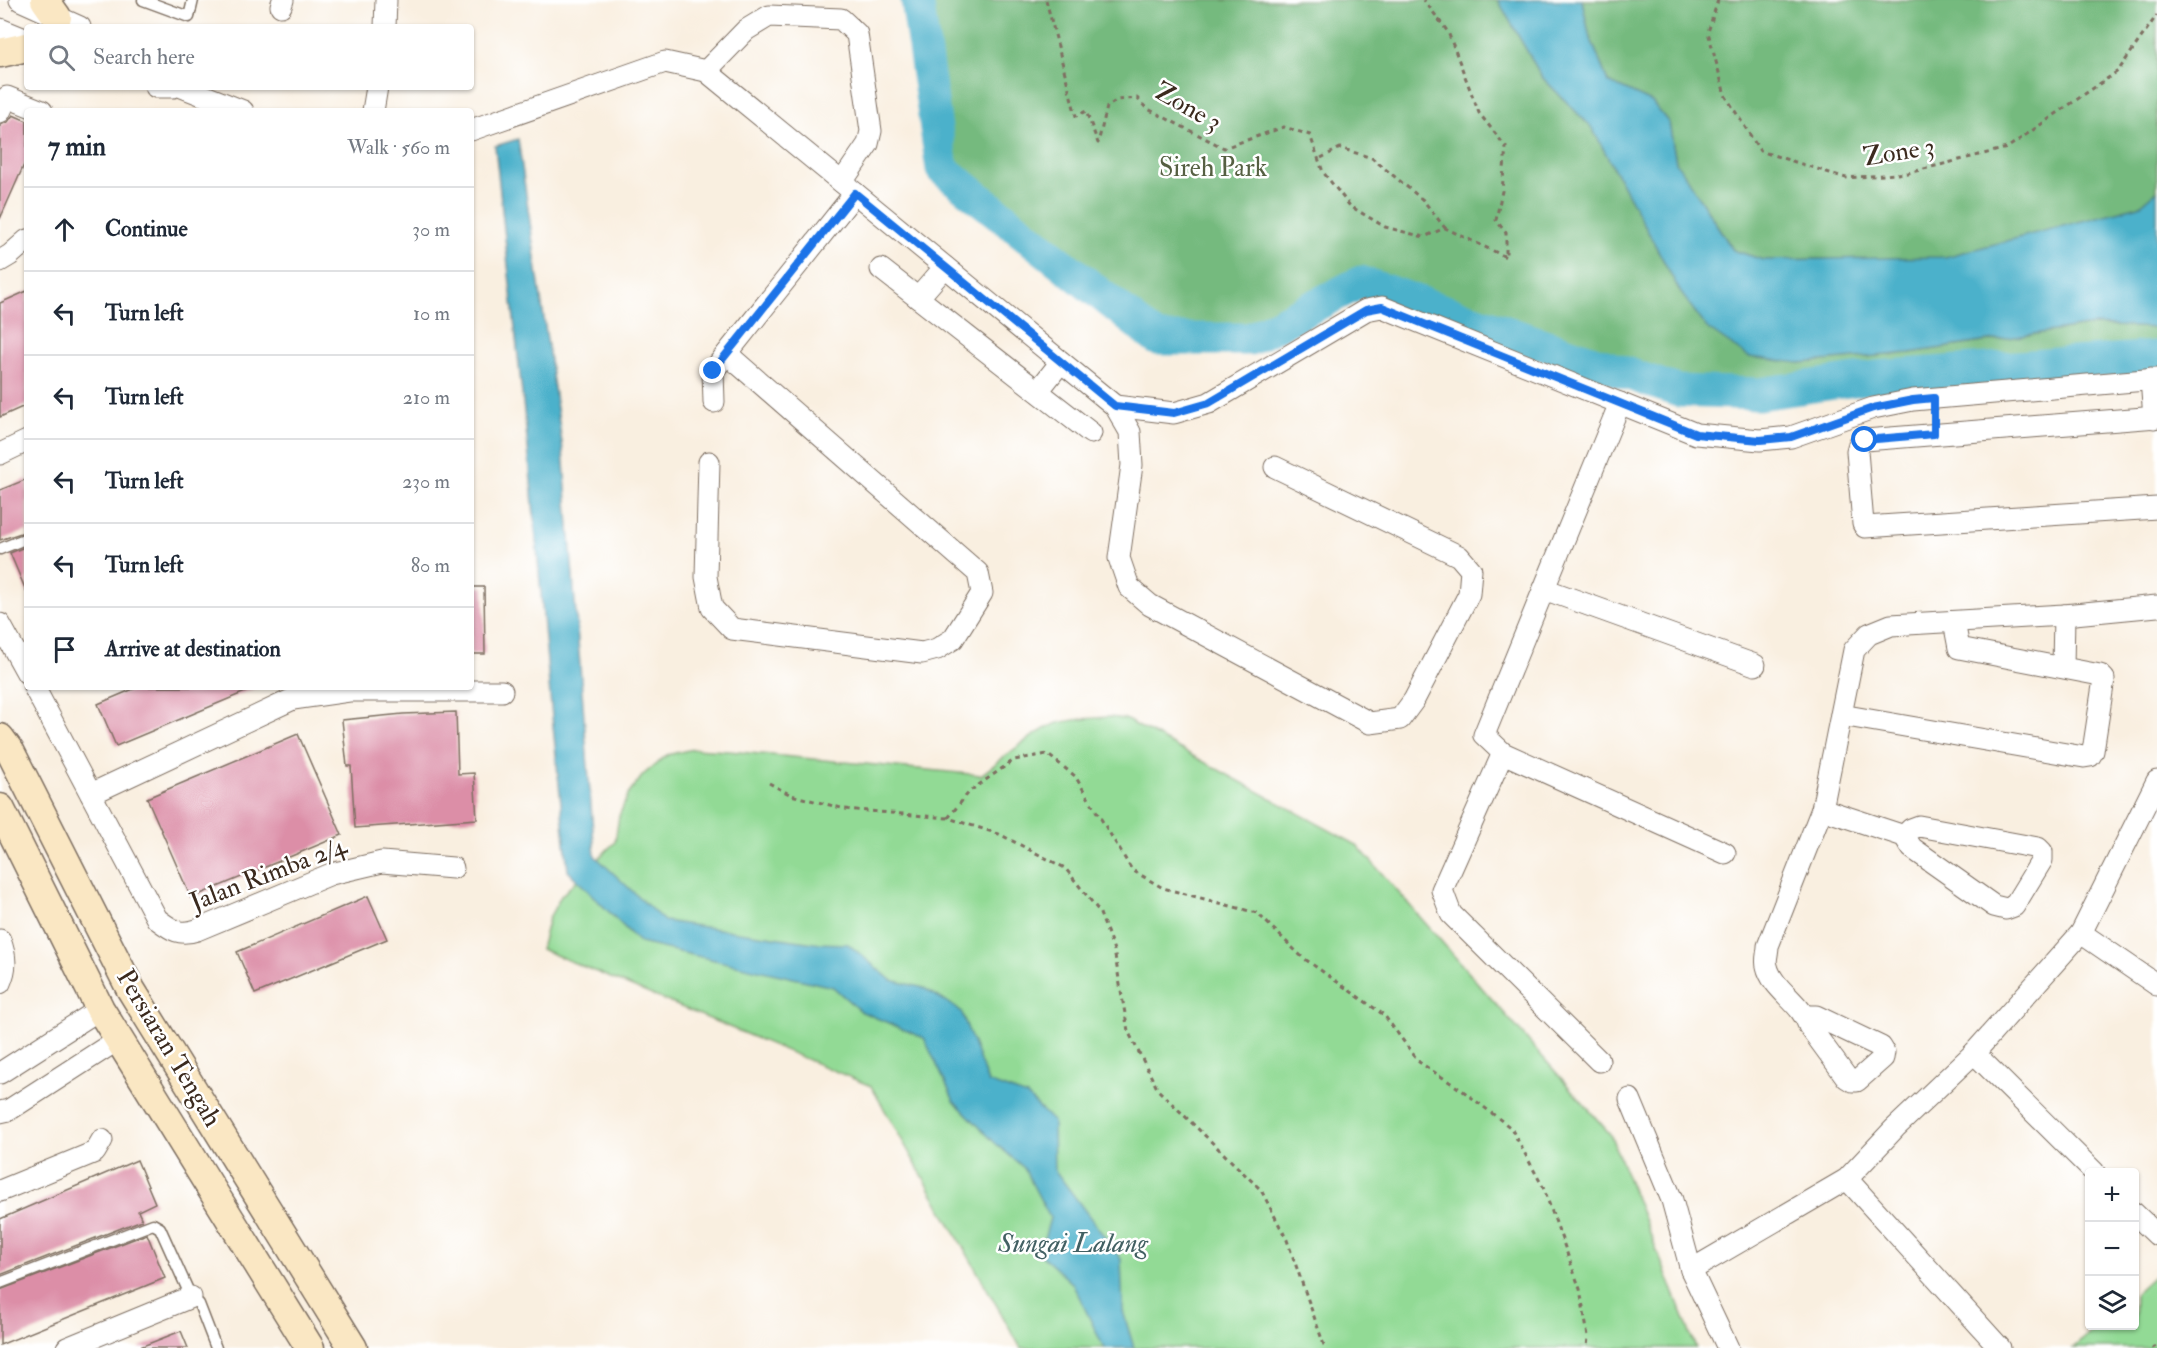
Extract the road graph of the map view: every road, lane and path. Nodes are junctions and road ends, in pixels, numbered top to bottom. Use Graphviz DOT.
graph roads {
  1 [pos="20,0"];
  2 [pos="143,0"];
  3 [pos="193,0"];
  4 [pos="386,0"];
  5 [pos="1046,0"];
  6 [pos="1424,0"];
  7 [pos="1718,0"];
  8 [pos="60,15"];
  9 [pos="2157,15"];
  10 [pos="385,24"];
  11 [pos="0,29"];
  12 [pos="24,39"];
  13 [pos="24,48"];
  14 [pos="0,53"];
  15 [pos="706,71"];
  16 [pos="190,90"];
  17 [pos="376,90"];
  18 [pos="34,108"];
  19 [pos="235,108"];
  20 [pos="373,108"];
  21 [pos="0,112"];
  22 [pos="474,129"];
  23 [pos="1320,159"];
  24 [pos="848,187"];
  25 [pos="1445,228"];
  26 [pos="24,243"];
  27 [pos="0,261"];
  28 [pos="945,267"];
  29 [pos="881,269"];
  30 [pos="918,298"];
  31 [pos="727,354"];
  32 [pos="1061,362"];
  33 [pos="2154,379"];
  34 [pos="1038,392"];
  35 [pos="1934,398"];
  36 [pos="714,402"];
  37 [pos="1620,403"];
  38 [pos="1115,406"];
  39 [pos="2156,418"];
  40 [pos="1091,433"];
  41 [pos="1934,434"];
  42 [pos="24,442"];
  43 [pos="0,454"];
  44 [pos="709,462"];
  45 [pos="1275,467"];
  46 [pos="2157,508"];
  47 [pos="24,539"];
  48 [pos="0,549"];
  49 [pos="1544,589"];
  50 [pos="2157,606"];
  51 [pos="2064,615"];
  52 [pos="1954,622"];
  53 [pos="0,624"];
  54 [pos="19,641"];
  55 [pos="24,661"];
  56 [pos="1755,665"];
  57 [pos="2063,667"];
  58 [pos="36,690"];
  59 [pos="502,691"];
  60 [pos="1841,715"];
  61 [pos="0,738"];
  62 [pos="1503,753"];
  63 [pos="2157,782"];
  64 [pos="769,783"];
  65 [pos="91,794"];
  66 [pos="0,808"];
  67 [pos="1822,809"];
  68 [pos="948,818"];
  69 [pos="1904,836"];
  70 [pos="1725,853"];
  71 [pos="453,868"];
  72 [pos="2081,933"];
  73 [pos="0,940"];
  74 [pos="0,983"];
  75 [pos="2157,986"];
  76 [pos="100,1009"];
  77 [pos="1806,1016"];
  78 [pos="118,1039"];
  79 [pos="1974,1053"];
  80 [pos="1599,1061"];
  81 [pos="0,1073"];
  82 [pos="1630,1099"];
  83 [pos="0,1112"];
  84 [pos="102,1140"];
  85 [pos="2089,1168"];
  86 [pos="1847,1179"];
  87 [pos="0,1191"];
  88 [pos="2139,1218"];
  89 [pos="2157,1235"];
  90 [pos="1691,1270"];
  91 [pos="0,1283"];
  92 [pos="191,1297"];
  93 [pos="2157,1346"];
  94 [pos="67,1348"];
  95 [pos="216,1348"];
  96 [pos="310,1348"];
  97 [pos="353,1348"];
  98 [pos="1325,1348"];
  99 [pos="1587,1348"];
  100 [pos="1728,1348"];
  101 [pos="2000,1348"];
  102 [pos="2152,1348"];
  1 -- 8 [label="street"];
  2 -- 3 [label="lane"];
  4 -- 10 [label="street"];
  5 -- 23 [label="path, Zone 3"];
  6 -- 25 [label="path"];
  7 -- 9 [label="path, Zone 3"];
  11 -- 12 [label="street"];
  13 -- 14 [label="street"];
  15 -- 22 [label="street"];
  15 -- 24 [label="street"];
  15 -- 24 [label="street"];
  16 -- 19 [label="street"];
  17 -- 20 [label="street"];
  18 -- 21 [label="street"];
  23 -- 25 [label="path"];
  23 -- 25 [label="path, Zone 3"];
  24 -- 28 [label="street"];
  24 -- 31 [label="street"];
  26 -- 27 [label="street"];
  28 -- 30 [label="street"];
  28 -- 32 [label="street"];
  29 -- 30 [label="street"];
  30 -- 34 [label="street"];
  31 -- 36 [label="street"];
  31 -- 44 [label="street"];
  32 -- 34 [label="street"];
  32 -- 38 [label="street"];
  33 -- 35 [label="street"];
  33 -- 39 [label="street"];
  34 -- 40 [label="street"];
  35 -- 37 [label="street"];
  35 -- 41 [label="street"];
  37 -- 38 [label="street"];
  37 -- 49 [label="street"];
  38 -- 45 [label="street"];
  39 -- 41 [label="street"];
  41 -- 46 [label="street"];
  42 -- 43 [label="street"];
  47 -- 48 [label="lane"];
  49 -- 56 [label="street"];
  49 -- 62 [label="street"];
  50 -- 51 [label="street"];
  51 -- 52 [label="street"];
  51 -- 57 [label="street"];
  52 -- 57 [label="street"];
  52 -- 60 [label="street"];
  53 -- 54 [label="street"];
  54 -- 55 [label="street"];
  57 -- 60 [label="street"];
  58 -- 65 [label="street"];
  59 -- 65 [label="street"];
  60 -- 67 [label="street"];
  61 -- 97 [label="street, Persiaran Tengah"];
  62 -- 70 [label="street"];
  62 -- 80 [label="street"];
  63 -- 72 [label="street"];
  64 -- 68 [label="path"];
  65 -- 71 [label="street, Jalan Rimba 2/4"];
  66 -- 76 [label="street, Persiaran Tengah"];
  67 -- 69 [label="street"];
  67 -- 77 [label="street"];
  68 -- 98 [label="path"];
  68 -- 99 [label="path"];
  69 -- 69 [label="street"];
  72 -- 75 [label="street"];
  72 -- 79 [label="street"];
  73 -- 74 [label="street"];
  76 -- 78 [label="street, Persiaran Tengah"];
  76 -- 81 [label="street"];
  78 -- 83 [label="street"];
  78 -- 96 [label="street, Persiaran Tengah"];
  79 -- 85 [label="street"];
  79 -- 86 [label="street"];
  82 -- 90 [label="street"];
  84 -- 87 [label="street"];
  86 -- 90 [label="street"];
  86 -- 101 [label="street"];
  88 -- 89 [label="street"];
  90 -- 100 [label="street"];
  91 -- 92 [label="lane"];
  92 -- 94 [label="street"];
  92 -- 95 [label="lane"];
  93 -- 102 [label="path"];
}
